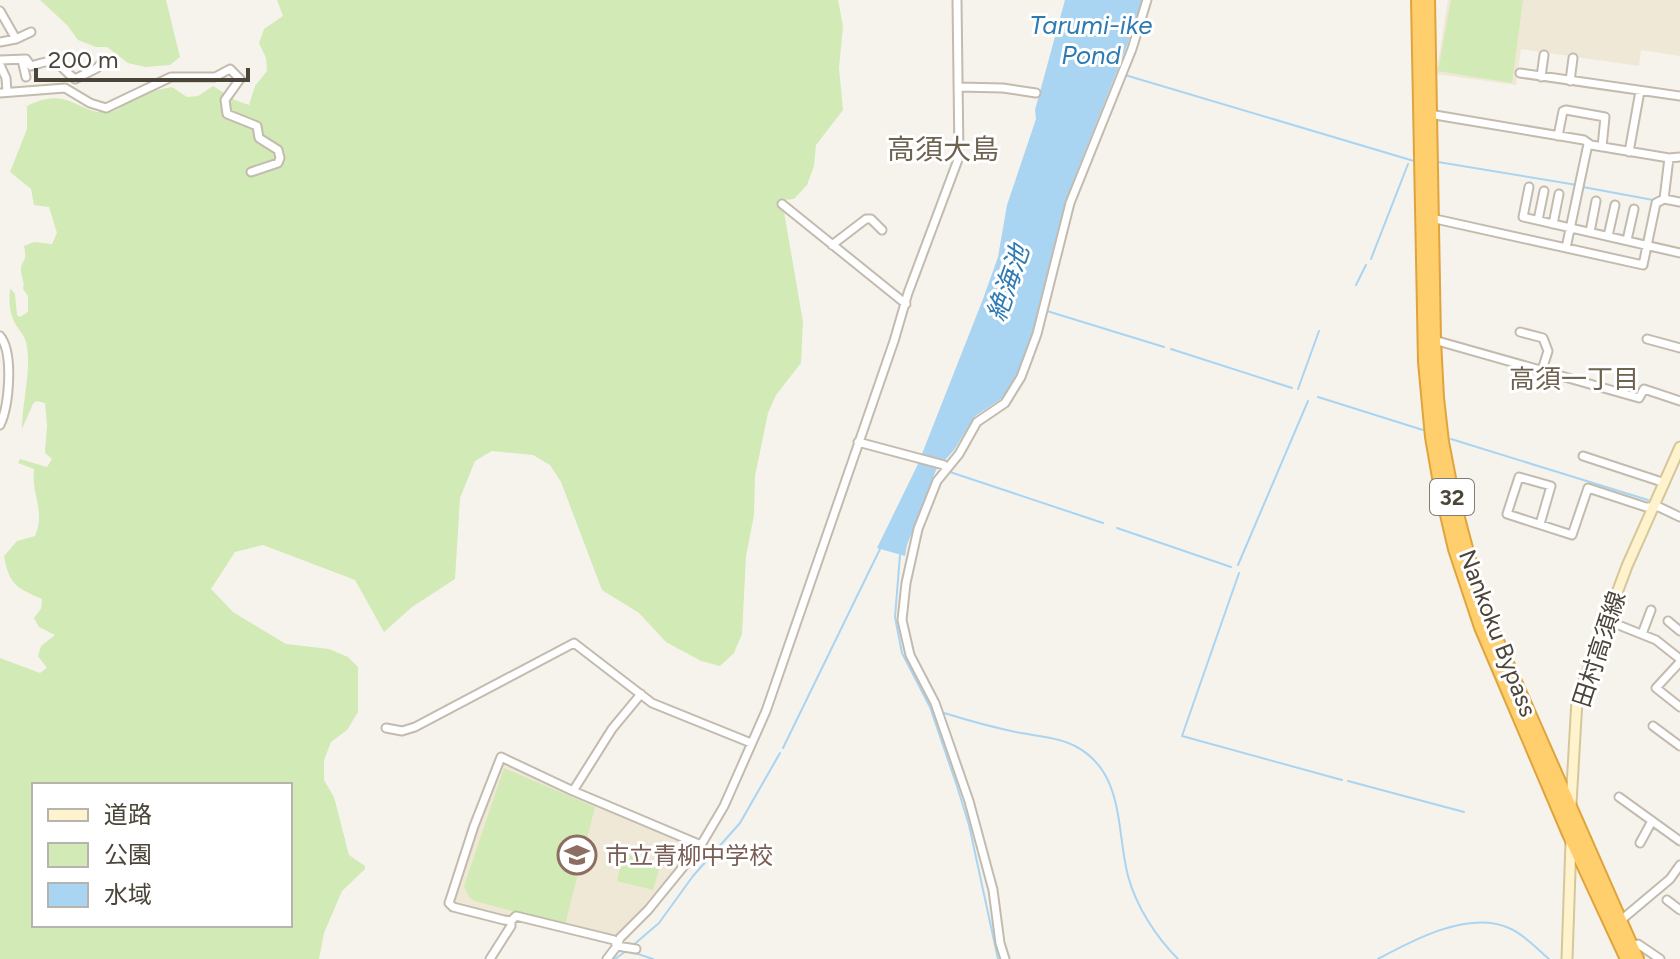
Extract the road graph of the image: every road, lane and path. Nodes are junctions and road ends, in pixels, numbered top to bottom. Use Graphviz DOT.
graph roads {
  1 [pos="957,0"];
  2 [pos="1147,0"];
  3 [pos="1418,0"];
  4 [pos="1428,0"];
  5 [pos="0,11"];
  6 [pos="31,32"];
  7 [pos="16,39"];
  8 [pos="0,42"];
  9 [pos="1544,55"];
  10 [pos="1573,58"];
  11 [pos="22,60"];
  12 [pos="0,62"];
  13 [pos="107,62"];
  14 [pos="1520,73"];
  15 [pos="26,77"];
  16 [pos="1541,77"];
  17 [pos="1570,81"];
  18 [pos="959,87"];
  19 [pos="1640,91"];
  20 [pos="3,92"];
  21 [pos="1036,93"];
  22 [pos="1680,96"];
  23 [pos="1429,114"];
  24 [pos="1558,136"];
  25 [pos="1588,144"];
  26 [pos="1602,147"];
  27 [pos="1629,152"];
  28 [pos="1680,157"];
  29 [pos="1669,158"];
  30 [pos="251,172"];
  31 [pos="1529,187"];
  32 [pos="1544,191"];
  33 [pos="1559,194"];
  34 [pos="1664,199"];
  35 [pos="1596,201"];
  36 [pos="1680,202"];
  37 [pos="782,204"];
  38 [pos="1615,205"];
  39 [pos="1634,209"];
  40 [pos="1431,218"];
  41 [pos="1538,220"];
  42 [pos="1553,224"];
  43 [pos="1570,227"];
  44 [pos="882,230"];
  45 [pos="1590,232"];
  46 [pos="1608,236"];
  47 [pos="1627,240"];
  48 [pos="832,245"];
  49 [pos="1647,245"];
  50 [pos="1566,248"];
  51 [pos="1680,253"];
  52 [pos="906,304"];
  53 [pos="1546,327"];
  54 [pos="1520,332"];
  55 [pos="1543,338"];
  56 [pos="1647,339"];
  57 [pos="2,340"];
  58 [pos="1434,340"];
  59 [pos="1680,348"];
  60 [pos="1542,370"];
  61 [pos="1680,401"];
  62 [pos="0,425"];
  63 [pos="858,442"];
  64 [pos="1680,447"];
  65 [pos="1583,456"];
  66 [pos="945,466"];
  67 [pos="1665,483"];
  68 [pos="1654,507"];
  69 [pos="1680,517"];
  70 [pos="1540,524"];
  71 [pos="1651,610"];
  72 [pos="1606,620"];
  73 [pos="1668,621"];
  74 [pos="1680,631"];
  75 [pos="1642,634"];
  76 [pos="1680,646"];
  77 [pos="1678,658"];
  78 [pos="641,694"];
  79 [pos="1680,707"];
  80 [pos="1670,725"];
  81 [pos="1653,726"];
  82 [pos="386,728"];
  83 [pos="1664,733"];
  84 [pos="751,743"];
  85 [pos="1680,746"];
  86 [pos="573,791"];
  87 [pos="1619,797"];
  88 [pos="1571,812"];
  89 [pos="1652,821"];
  90 [pos="1570,836"];
  91 [pos="1680,841"];
  92 [pos="1640,843"];
  93 [pos="701,845"];
  94 [pos="1680,865"];
  95 [pos="1667,900"];
  96 [pos="1680,910"];
  97 [pos="511,921"];
  98 [pos="1620,921"];
  99 [pos="617,946"];
  100 [pos="631,948"];
  101 [pos="1629,953"];
  102 [pos="490,959"];
  103 [pos="607,959"];
  104 [pos="1005,959"];
  105 [pos="1567,959"];
  106 [pos="1637,959"];
  107 [pos="1660,959"];
  1 -- 18 [label="street"];
  2 -- 66 [label="street"];
  3 -- 90 [label="highway, Nankoku Bypass / 32"];
  4 -- 23 [label="highway, Nankoku Bypass / 32"];
  5 -- 7 [label="street"];
  6 -- 7 [label="street"];
  7 -- 8 [label="street"];
  9 -- 16 [label="street"];
  10 -- 17 [label="street"];
  11 -- 12 [label="street"];
  11 -- 13 [label="street"];
  11 -- 15 [label="street"];
  12 -- 20 [label="street"];
  14 -- 16 [label="street"];
  16 -- 17 [label="street"];
  17 -- 19 [label="street"];
  18 -- 21 [label="street"];
  18 -- 52 [label="street"];
  19 -- 22 [label="street"];
  19 -- 27 [label="street"];
  20 -- 30 [label="street"];
  23 -- 24 [label="street"];
  23 -- 40 [label="highway, Nankoku Bypass / 32"];
  24 -- 25 [label="street"];
  24 -- 26 [label="street"];
  25 -- 26 [label="street"];
  25 -- 43 [label="street"];
  26 -- 27 [label="street"];
  27 -- 29 [label="street"];
  28 -- 29 [label="street"];
  29 -- 34 [label="street"];
  31 -- 41 [label="street"];
  32 -- 41 [label="street"];
  33 -- 42 [label="street"];
  34 -- 36 [label="street"];
  34 -- 49 [label="street"];
  35 -- 45 [label="street"];
  37 -- 48 [label="street"];
  38 -- 46 [label="street"];
  39 -- 47 [label="street"];
  40 -- 50 [label="street"];
  40 -- 58 [label="highway, Nankoku Bypass / 32"];
  41 -- 42 [label="street"];
  42 -- 43 [label="street"];
  43 -- 45 [label="street"];
  43 -- 50 [label="street"];
  44 -- 48 [label="street"];
  45 -- 46 [label="street"];
  46 -- 47 [label="street"];
  47 -- 49 [label="street"];
  48 -- 52 [label="street"];
  49 -- 50 [label="street"];
  49 -- 51 [label="street"];
  52 -- 63 [label="street"];
  53 -- 55 [label="street"];
  54 -- 55 [label="street"];
  55 -- 60 [label="street"];
  56 -- 59 [label="street"];
  57 -- 62 [label="street"];
  58 -- 60 [label="street"];
  58 -- 88 [label="highway, Nankoku Bypass / 32"];
  60 -- 61 [label="street"];
  63 -- 66 [label="street"];
  63 -- 84 [label="street"];
  64 -- 67 [label="main road, 田村高須線"];
  65 -- 67 [label="street"];
  66 -- 104 [label="street"];
  67 -- 68 [label="main road, 田村高須線"];
  68 -- 69 [label="street"];
  68 -- 70 [label="street"];
  68 -- 72 [label="main road, 田村高須線"];
  70 -- 70 [label="street"];
  71 -- 75 [label="street"];
  72 -- 75 [label="street"];
  72 -- 88 [label="main road, 田村高須線"];
  73 -- 74 [label="street"];
  75 -- 77 [label="street"];
  76 -- 77 [label="street"];
  77 -- 79 [label="street"];
  78 -- 82 [label="street"];
  78 -- 84 [label="street"];
  78 -- 86 [label="street"];
  80 -- 83 [label="street"];
  81 -- 83 [label="street"];
  83 -- 85 [label="street"];
  84 -- 93 [label="street"];
  86 -- 93 [label="street"];
  86 -- 97 [label="street"];
  87 -- 89 [label="street"];
  88 -- 90 [label="main road, 田村高須線"];
  88 -- 98 [label="highway, Nankoku Bypass / 32"];
  89 -- 91 [label="street"];
  89 -- 92 [label="street"];
  90 -- 101 [label="highway, Nankoku Bypass / 32"];
  90 -- 105 [label="main road, 田村高須線"];
  93 -- 99 [label="street"];
  94 -- 98 [label="street"];
  95 -- 96 [label="street"];
  97 -- 99 [label="street"];
  97 -- 102 [label="street"];
  98 -- 101 [label="highway, Nankoku Bypass / 32"];
  99 -- 100 [label="street"];
  99 -- 103 [label="street"];
  101 -- 106 [label="highway, Nankoku Bypass / 32"];
  101 -- 107 [label="street"];
}
